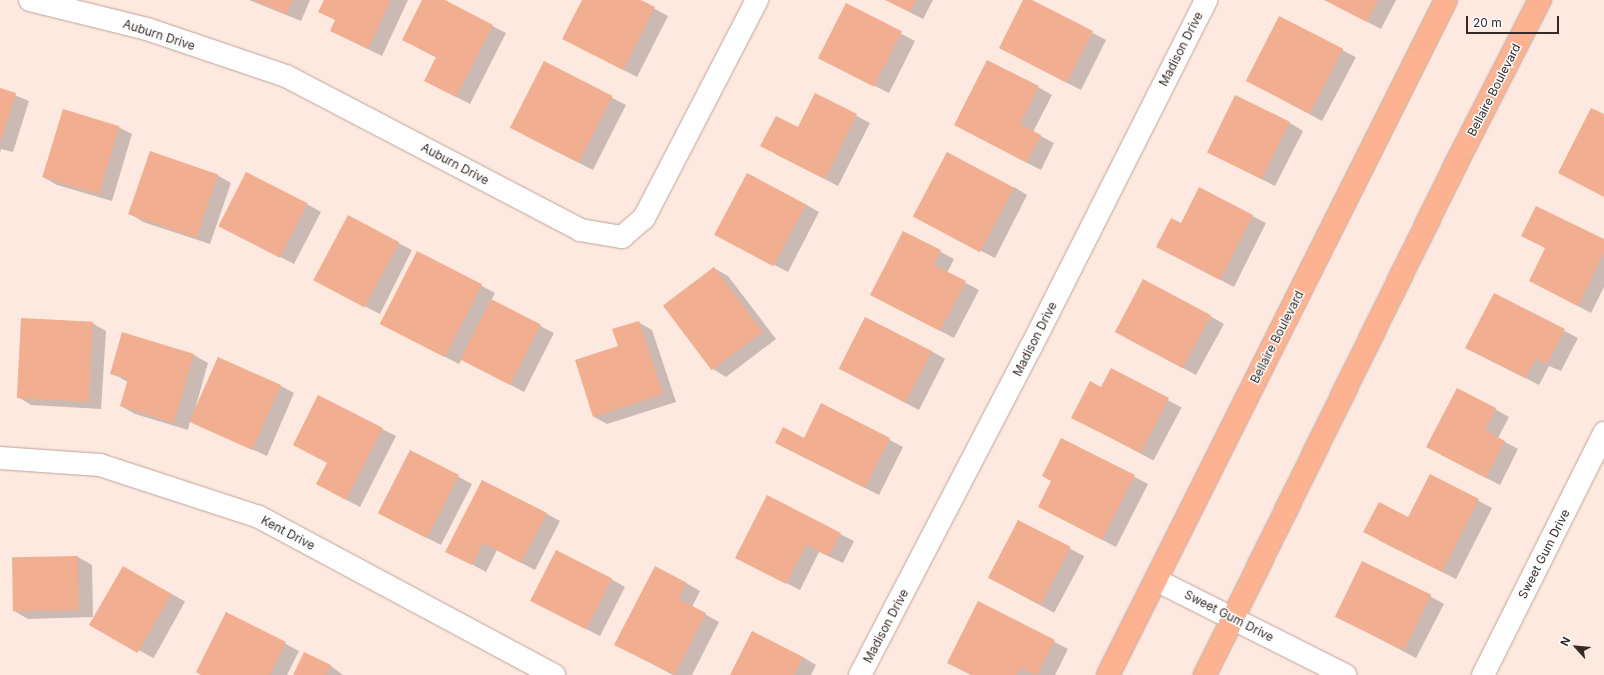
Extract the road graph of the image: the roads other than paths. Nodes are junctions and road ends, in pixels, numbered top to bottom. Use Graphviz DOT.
graph roads {
  1 [pos="30,0"];
  2 [pos="757,0"];
  3 [pos="1206,0"];
  4 [pos="1446,0"];
  5 [pos="1540,0"];
  6 [pos="1604,433"];
  7 [pos="0,458"];
  8 [pos="1156,580"];
  9 [pos="1234,618"];
  10 [pos="554,675"];
  11 [pos="860,675"];
  12 [pos="1108,675"];
  13 [pos="1205,675"];
  14 [pos="1345,675"];
  15 [pos="1484,675"];
  1 -- 2 [label="street, Auburn Drive"];
  3 -- 11 [label="street, Madison Drive"];
  4 -- 8 [label="main road, Bellaire Boulevard"];
  5 -- 9 [label="main road, Bellaire Boulevard"];
  6 -- 15 [label="street, Sweet Gum Drive"];
  7 -- 10 [label="street, Kent Drive"];
  8 -- 9 [label="street, Sweet Gum Drive"];
  8 -- 12 [label="main road, Bellaire Boulevard"];
  9 -- 13 [label="main road, Bellaire Boulevard"];
  9 -- 14 [label="street, Sweet Gum Drive"];
}
